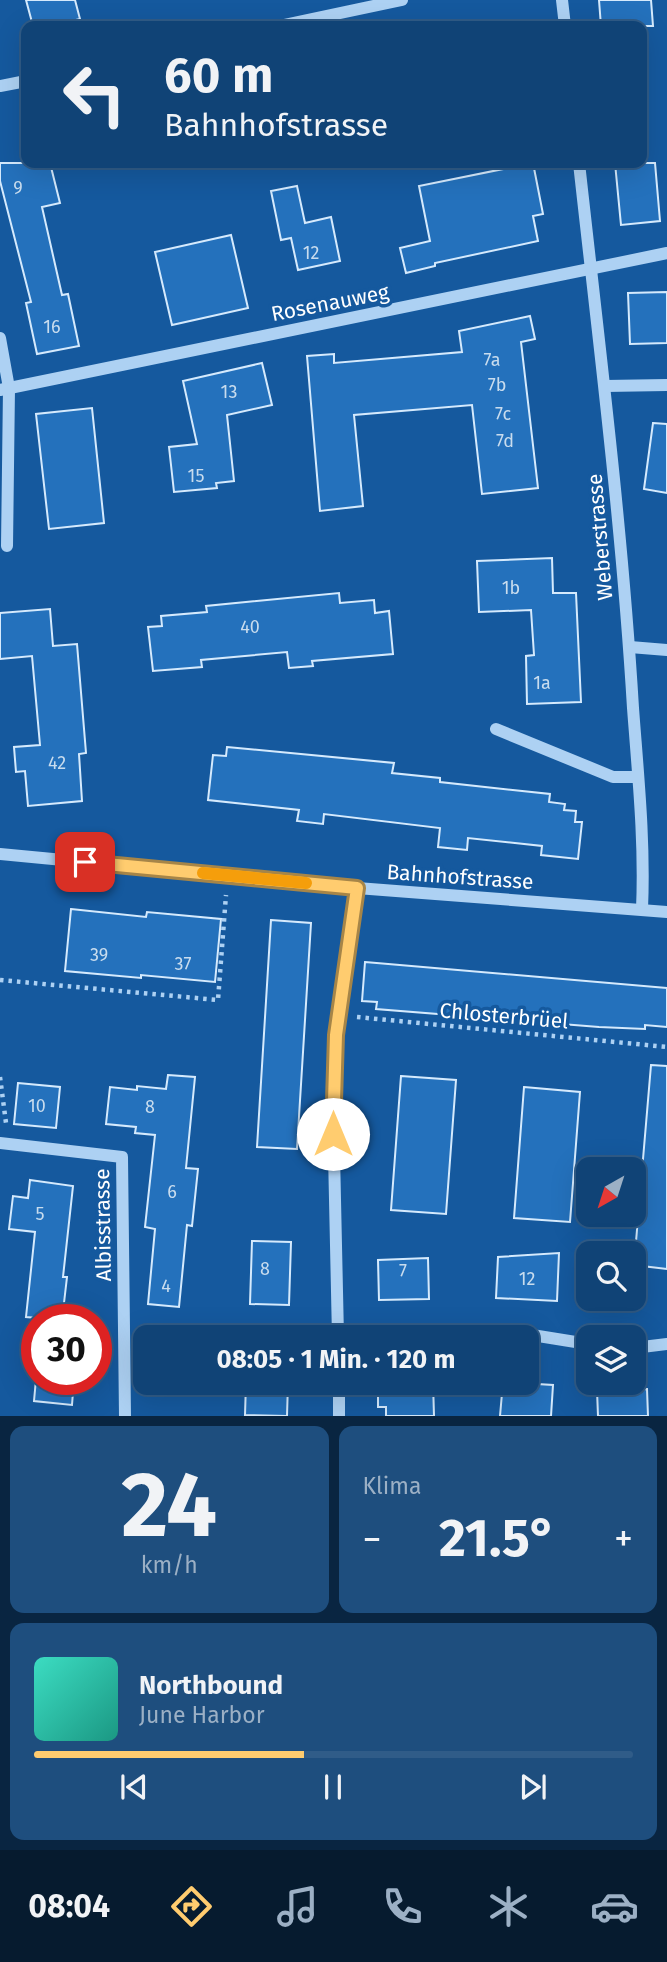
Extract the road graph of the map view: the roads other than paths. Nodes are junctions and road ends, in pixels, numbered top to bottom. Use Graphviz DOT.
graph roads {
  1 [pos="402,0"];
  2 [pos="562,0"];
  3 [pos="303,21"];
  4 [pos="564,21"];
  5 [pos="21,81"];
  6 [pos="0,86"];
  7 [pos="580,168"];
  8 [pos="667,253"];
  9 [pos="591,270"];
  10 [pos="0,338"];
  11 [pos="667,385"];
  12 [pos="605,386"];
  13 [pos="5,389"];
  14 [pos="7,546"];
  15 [pos="629,647"];
  16 [pos="667,650"];
  17 [pos="496,729"];
  18 [pos="638,776"];
  19 [pos="0,854"];
  20 [pos="357,888"];
  21 [pos="642,909"];
  22 [pos="667,912"];
  23 [pos="5,1144"];
  24 [pos="338,1325"];
  25 [pos="539,1336"];
  26 [pos="576,1342"];
  27 [pos="667,1344"];
  28 [pos="646,1347"];
  29 [pos="339,1395"];
  30 [pos="125,1416"];
  31 [pos="339,1416"];
  1 -- 3 [label="street"];
  2 -- 4 [label="street"];
  5 -- 6 [label="street"];
  7 -- 9 [label="street, Weberstrasse"];
  8 -- 9 [label="street, Rosenauweg"];
  9 -- 12 [label="street, Weberstrasse"];
  9 -- 13 [label="street, Rosenauweg"];
  10 -- 13 [label="street"];
  11 -- 12 [label="street"];
  12 -- 15 [label="street, Weberstrasse"];
  13 -- 14 [label="street"];
  15 -- 16 [label="street"];
  15 -- 18 [label="street, Weberstrasse"];
  17 -- 18 [label="street"];
  18 -- 21 [label="street, Weberstrasse"];
  19 -- 20 [label="street, Bahnhofstrasse"];
  20 -- 21 [label="street, Bahnhofstrasse"];
  20 -- 24 [label="street"];
  21 -- 22 [label="street, Bahnhofstrasse"];
  23 -- 30 [label="street, Albisstrasse"];
  25 -- 26 [label="street"];
  27 -- 28 [label="street"];
  29 -- 31 [label="street"];
}
